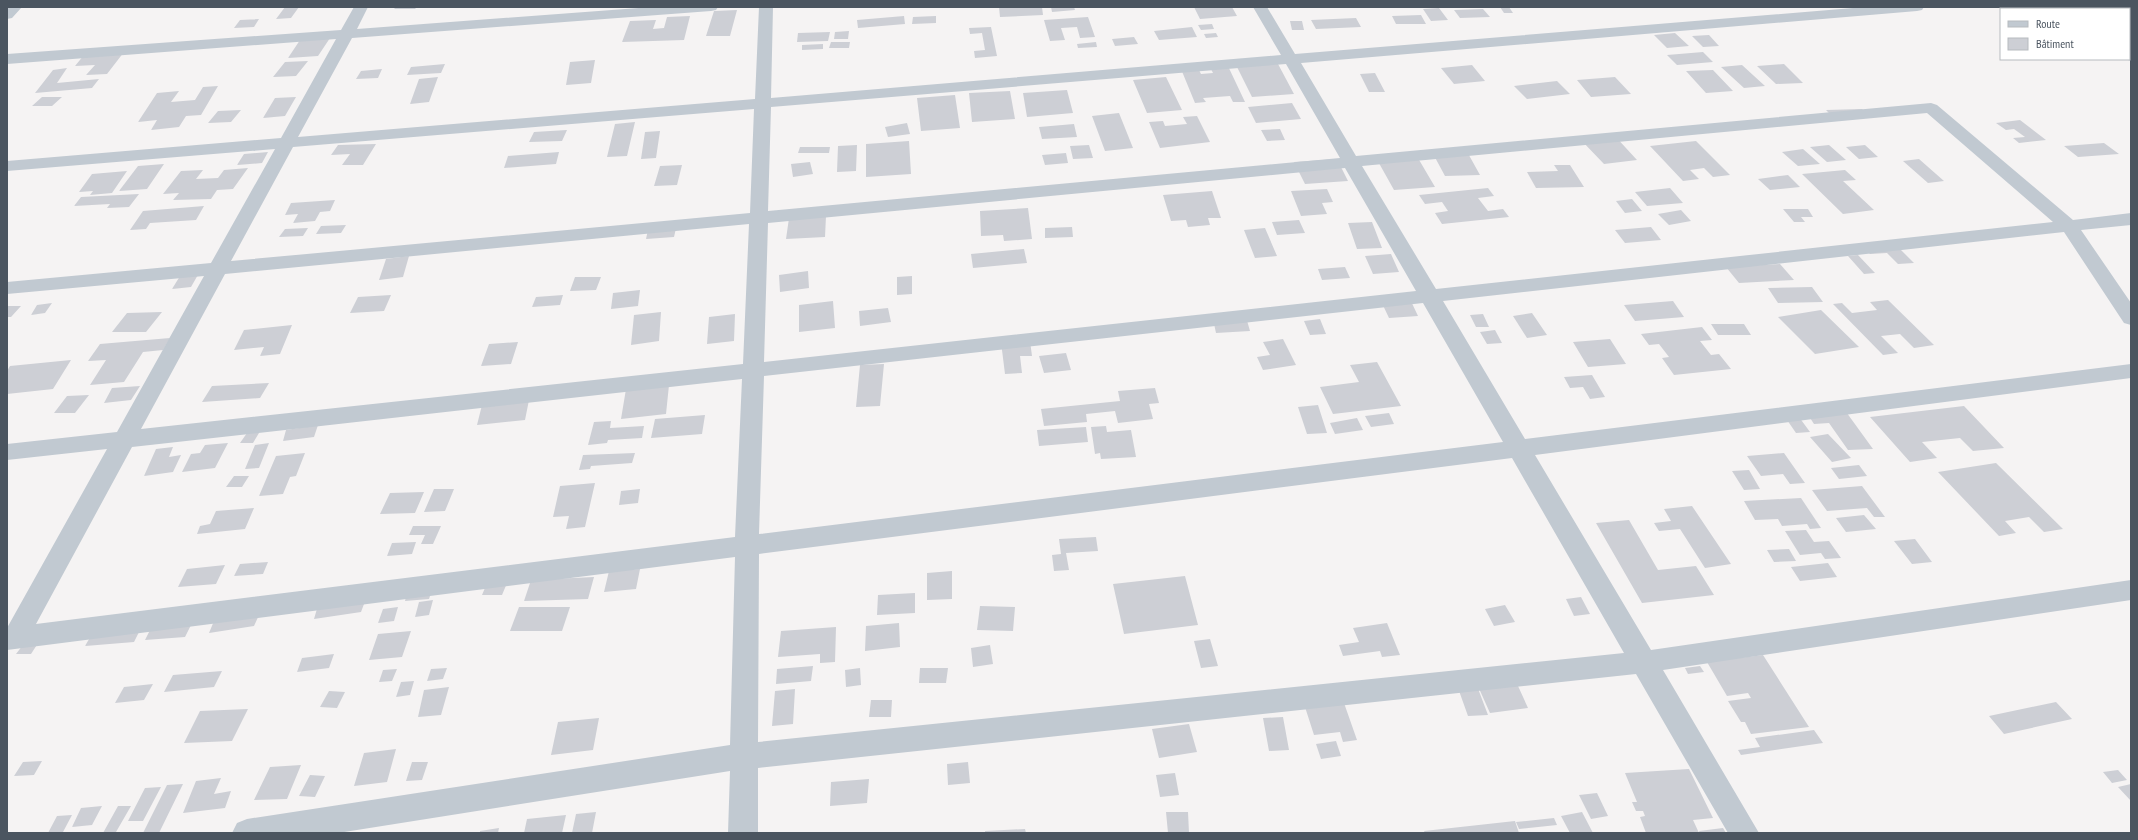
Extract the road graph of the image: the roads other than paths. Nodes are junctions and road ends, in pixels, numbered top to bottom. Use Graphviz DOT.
graph roads {
  1 [pos="15,7"];
  2 [pos="361,7"];
  3 [pos="711,7"];
  4 [pos="766,7"];
  5 [pos="1260,7"];
  6 [pos="1772,7"];
  7 [pos="1917,7"];
  8 [pos="7,15"];
  9 [pos="1787,18"];
  10 [pos="346,34"];
  11 [pos="7,59"];
  12 [pos="1290,59"];
  13 [pos="763,103"];
  14 [pos="287,142"];
  15 [pos="1351,162"];
  16 [pos="7,166"];
  17 [pos="759,218"];
  18 [pos="2131,219"];
  19 [pos="2069,226"];
  20 [pos="218,268"];
  21 [pos="7,288"];
  22 [pos="1429,296"];
  23 [pos="2131,318"];
  24 [pos="753,370"];
  25 [pos="2131,371"];
  26 [pos="124,439"];
  27 [pos="1518,449"];
  28 [pos="7,452"];
  29 [pos="747,546"];
  30 [pos="2131,590"];
  31 [pos="11,639"];
  32 [pos="1644,662"];
  33 [pos="745,756"];
  34 [pos="247,833"];
  35 [pos="743,833"];
  36 [pos="1744,833"];
  1 -- 8 [label="street"];
  2 -- 10 [label="street"];
  3 -- 10 [label="street"];
  4 -- 13 [label="street"];
  5 -- 12 [label="street"];
  6 -- 9 [label="street"];
  7 -- 9 [label="street"];
  9 -- 12 [label="street"];
  10 -- 11 [label="street"];
  10 -- 14 [label="street"];
  12 -- 13 [label="street"];
  12 -- 15 [label="street"];
  13 -- 14 [label="street"];
  13 -- 17 [label="street"];
  14 -- 16 [label="street"];
  14 -- 20 [label="street"];
  15 -- 17 [label="street"];
  15 -- 19 [label="street"];
  15 -- 22 [label="street"];
  17 -- 20 [label="street"];
  17 -- 24 [label="street"];
  18 -- 19 [label="street"];
  19 -- 22 [label="street"];
  19 -- 23 [label="street"];
  20 -- 21 [label="street"];
  20 -- 26 [label="street"];
  22 -- 24 [label="street"];
  22 -- 27 [label="street"];
  24 -- 26 [label="street"];
  24 -- 29 [label="street"];
  25 -- 27 [label="street"];
  26 -- 28 [label="street"];
  26 -- 31 [label="street"];
  27 -- 29 [label="street"];
  27 -- 32 [label="street"];
  29 -- 31 [label="street"];
  29 -- 33 [label="street"];
  30 -- 32 [label="street"];
  32 -- 33 [label="street"];
  32 -- 36 [label="street"];
  33 -- 34 [label="street"];
  33 -- 35 [label="street"];
}
